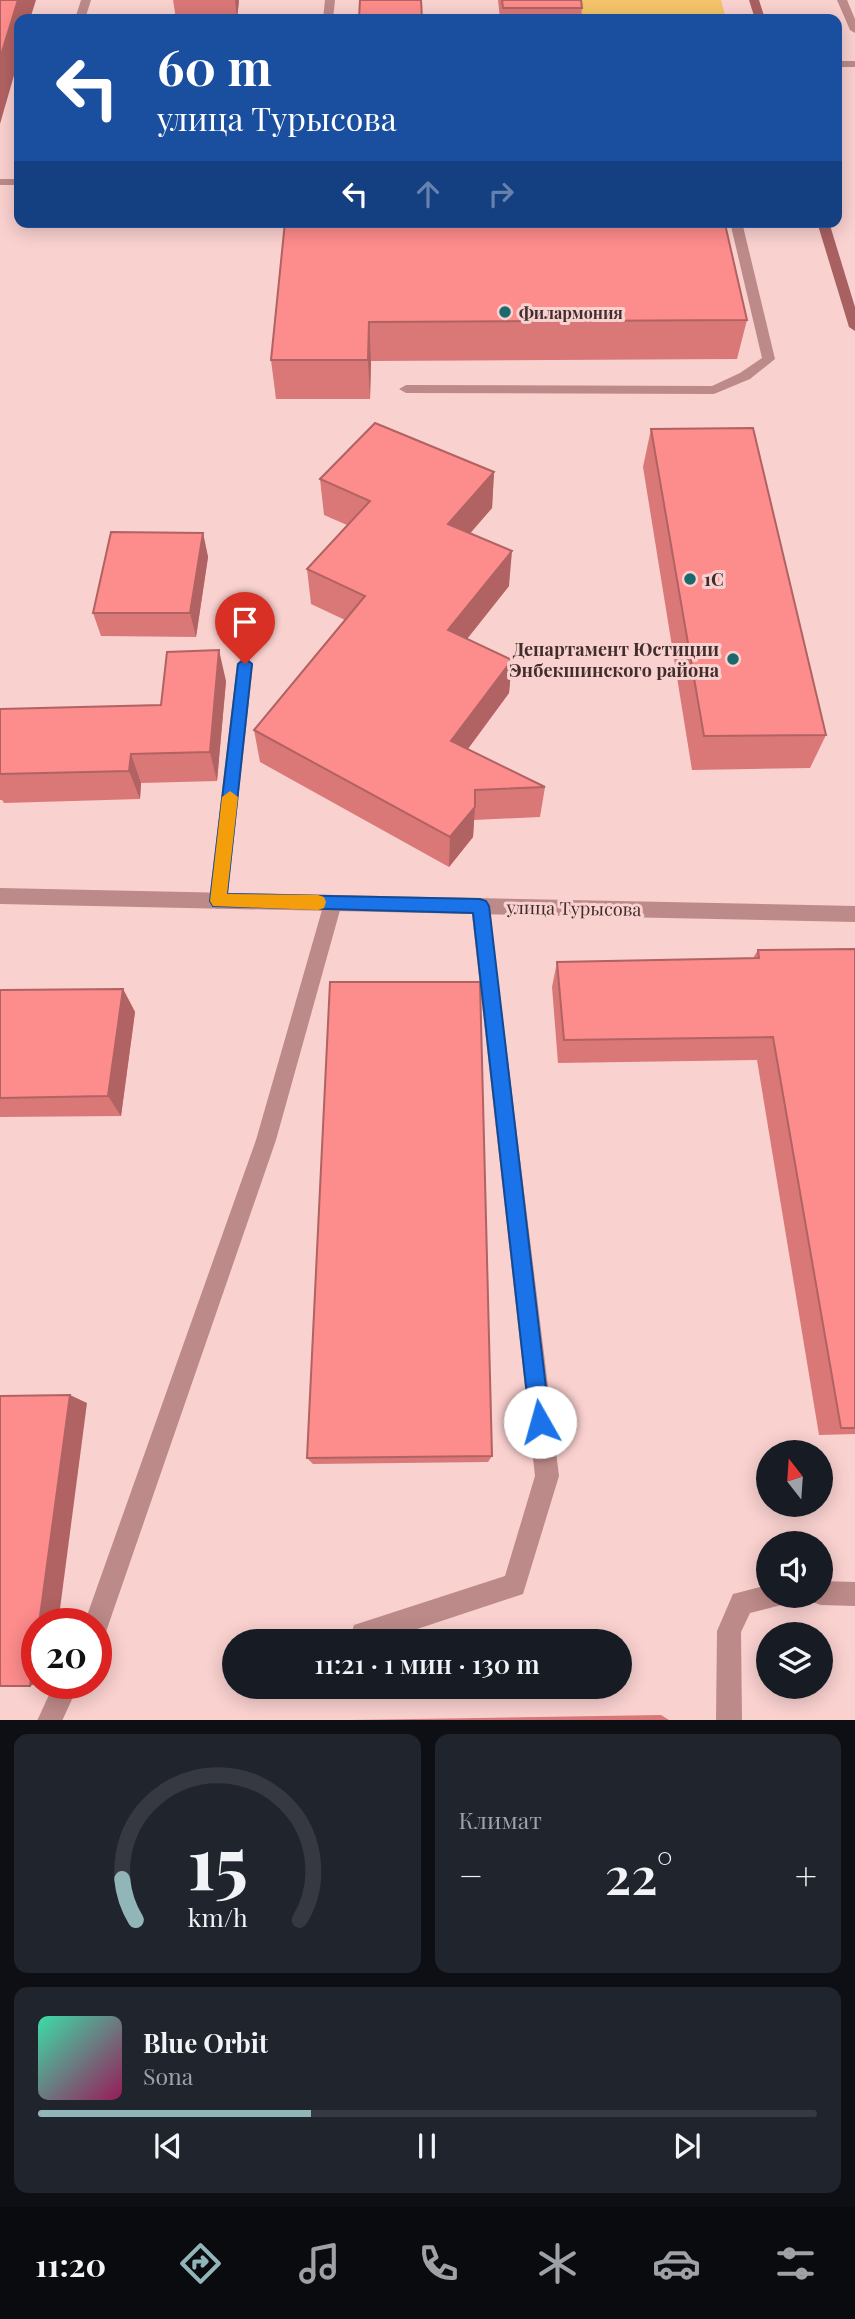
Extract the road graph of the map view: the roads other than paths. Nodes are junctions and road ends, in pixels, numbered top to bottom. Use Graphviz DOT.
graph roads {
  1 [pos="842,0"];
  2 [pos="855,30"];
  3 [pos="737,228"];
  4 [pos="825,228"];
  5 [pos="855,327"];
  6 [pos="406,389"];
  7 [pos="245,664"];
  8 [pos="0,896"];
  9 [pos="218,901"];
  10 [pos="333,903"];
  11 [pos="480,906"];
  12 [pos="855,914"];
  13 [pos="833,1593"];
  14 [pos="855,1594"];
  15 [pos="756,1600"];
  16 [pos="102,1608"];
  17 [pos="378,1629"];
  18 [pos="60,1699"];
  19 [pos="49,1720"];
  20 [pos="729,1720"];
  1 -- 2 [label="street"];
  3 -- 6 [label="street"];
  4 -- 5 [label="main road"];
  7 -- 9 [label="street"];
  8 -- 9 [label="street, улица Турысова"];
  9 -- 10 [label="street, улица Турысова"];
  10 -- 11 [label="street, улица Турысова"];
  10 -- 16 [label="street"];
  11 -- 12 [label="street, улица Турысова"];
  11 -- 17 [label="street"];
  13 -- 14 [label="street"];
  15 -- 20 [label="street"];
  18 -- 19 [label="street"];
}
